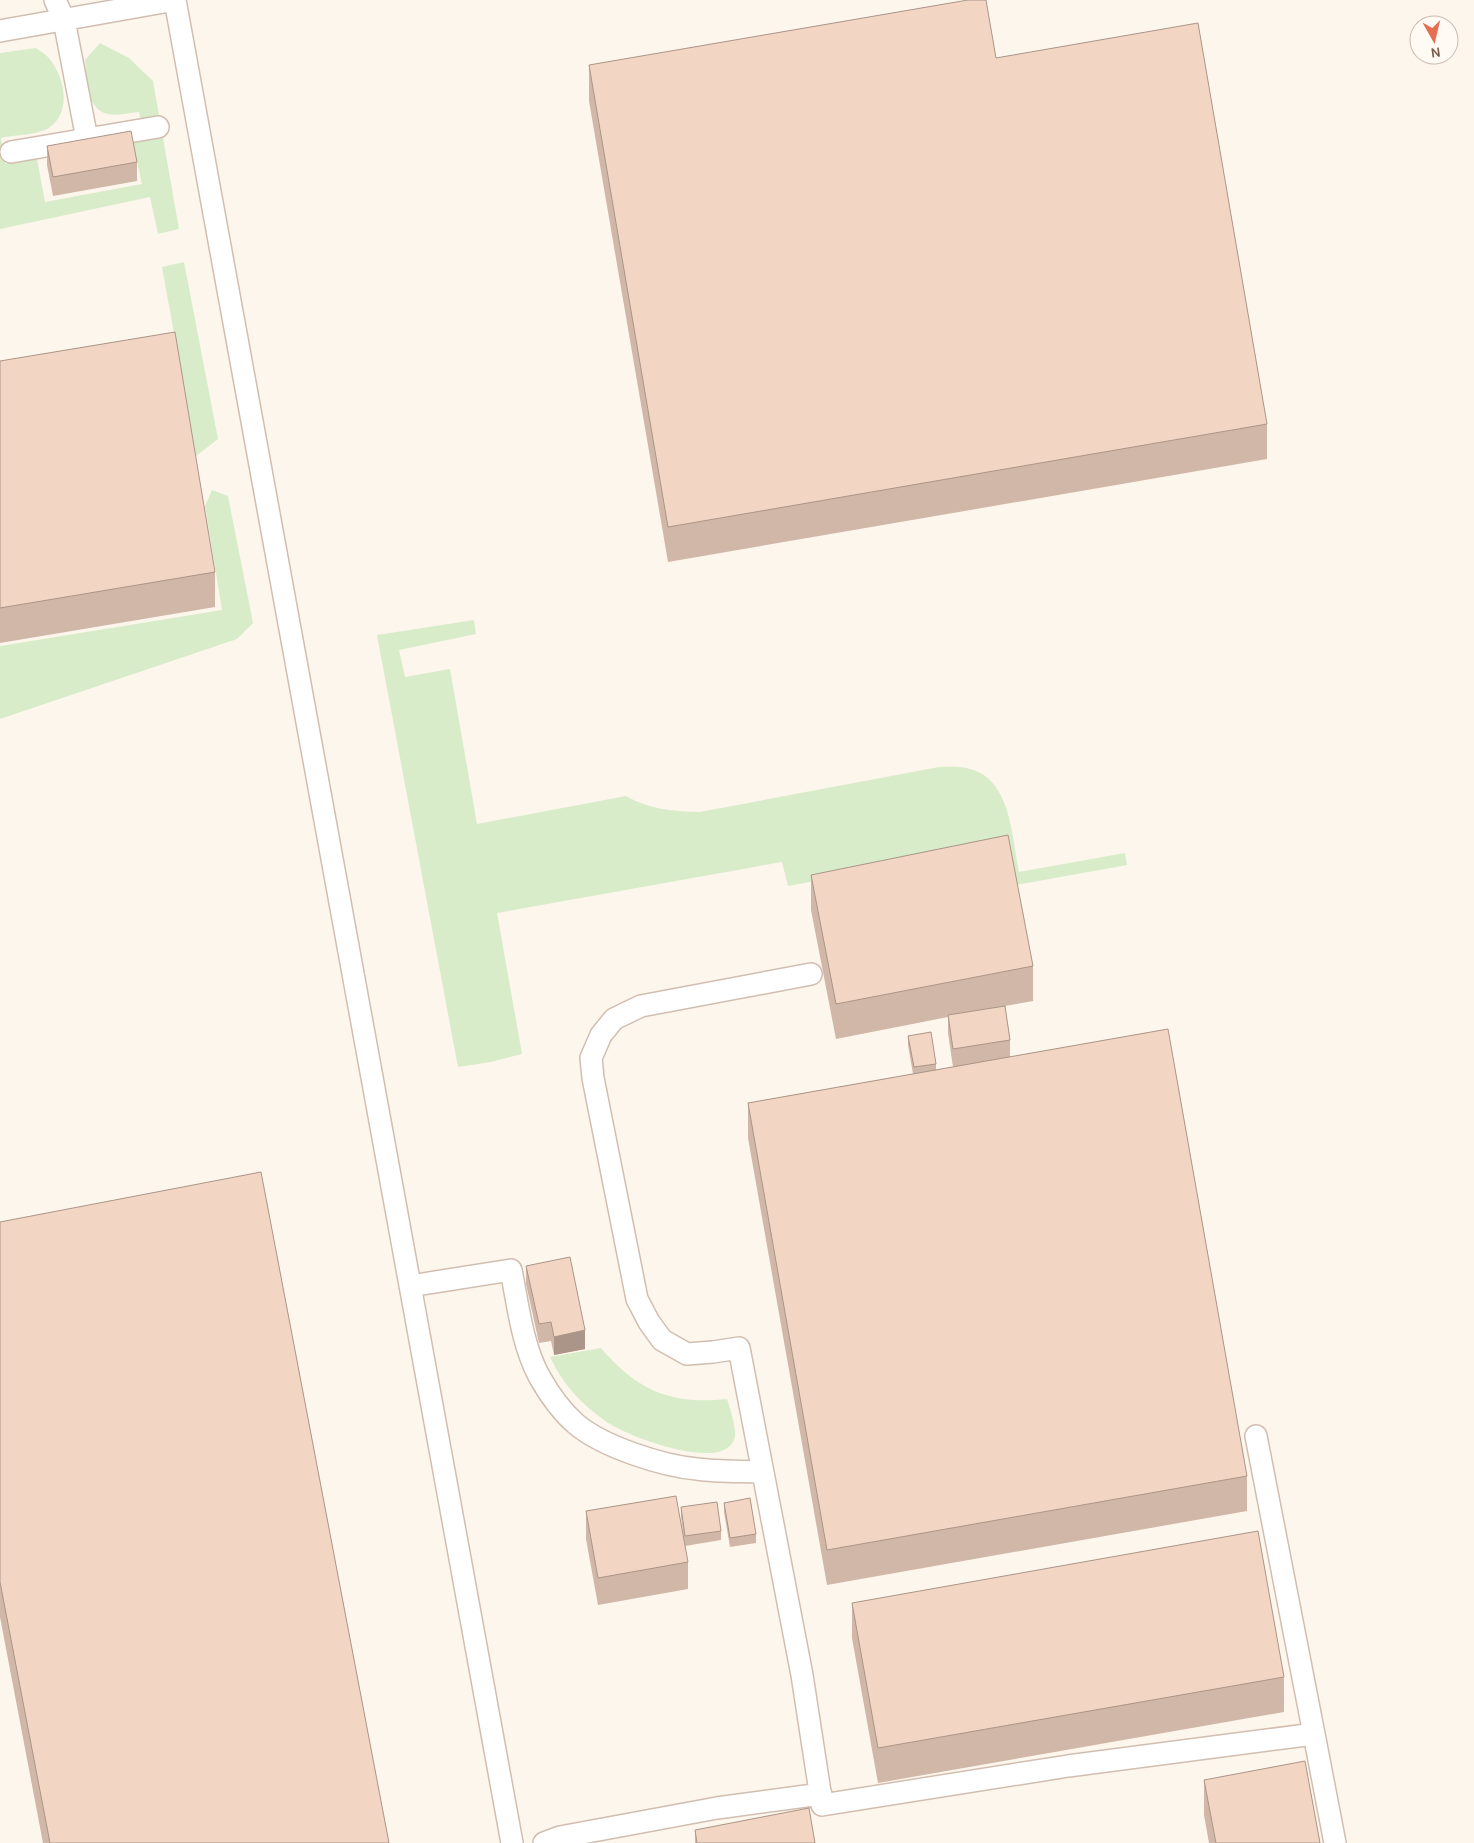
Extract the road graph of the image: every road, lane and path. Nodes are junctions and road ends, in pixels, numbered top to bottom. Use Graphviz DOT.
graph roads {
  1 [pos="55,0"];
  2 [pos="175,0"];
  3 [pos="64,20"];
  4 [pos="0,32"];
  5 [pos="158,127"];
  6 [pos="87,139"];
  7 [pos="11,152"];
  8 [pos="811,974"];
  9 [pos="410,1286"];
  10 [pos="1256,1436"];
  11 [pos="762,1472"];
  12 [pos="1314,1734"];
  13 [pos="821,1794"];
  14 [pos="512,1843"];
  15 [pos="544,1843"];
  16 [pos="1335,1843"];
  1 -- 3 [label="lane"];
  2 -- 3 [label="lane"];
  2 -- 9 [label="lane"];
  3 -- 4 [label="lane"];
  3 -- 6 [label="lane"];
  5 -- 6 [label="lane"];
  6 -- 7 [label="lane"];
  8 -- 11 [label="lane"];
  9 -- 11 [label="lane"];
  9 -- 14 [label="lane"];
  10 -- 12 [label="lane"];
  11 -- 13 [label="lane"];
  12 -- 13 [label="lane"];
  12 -- 16 [label="lane"];
  13 -- 15 [label="lane"];
}
